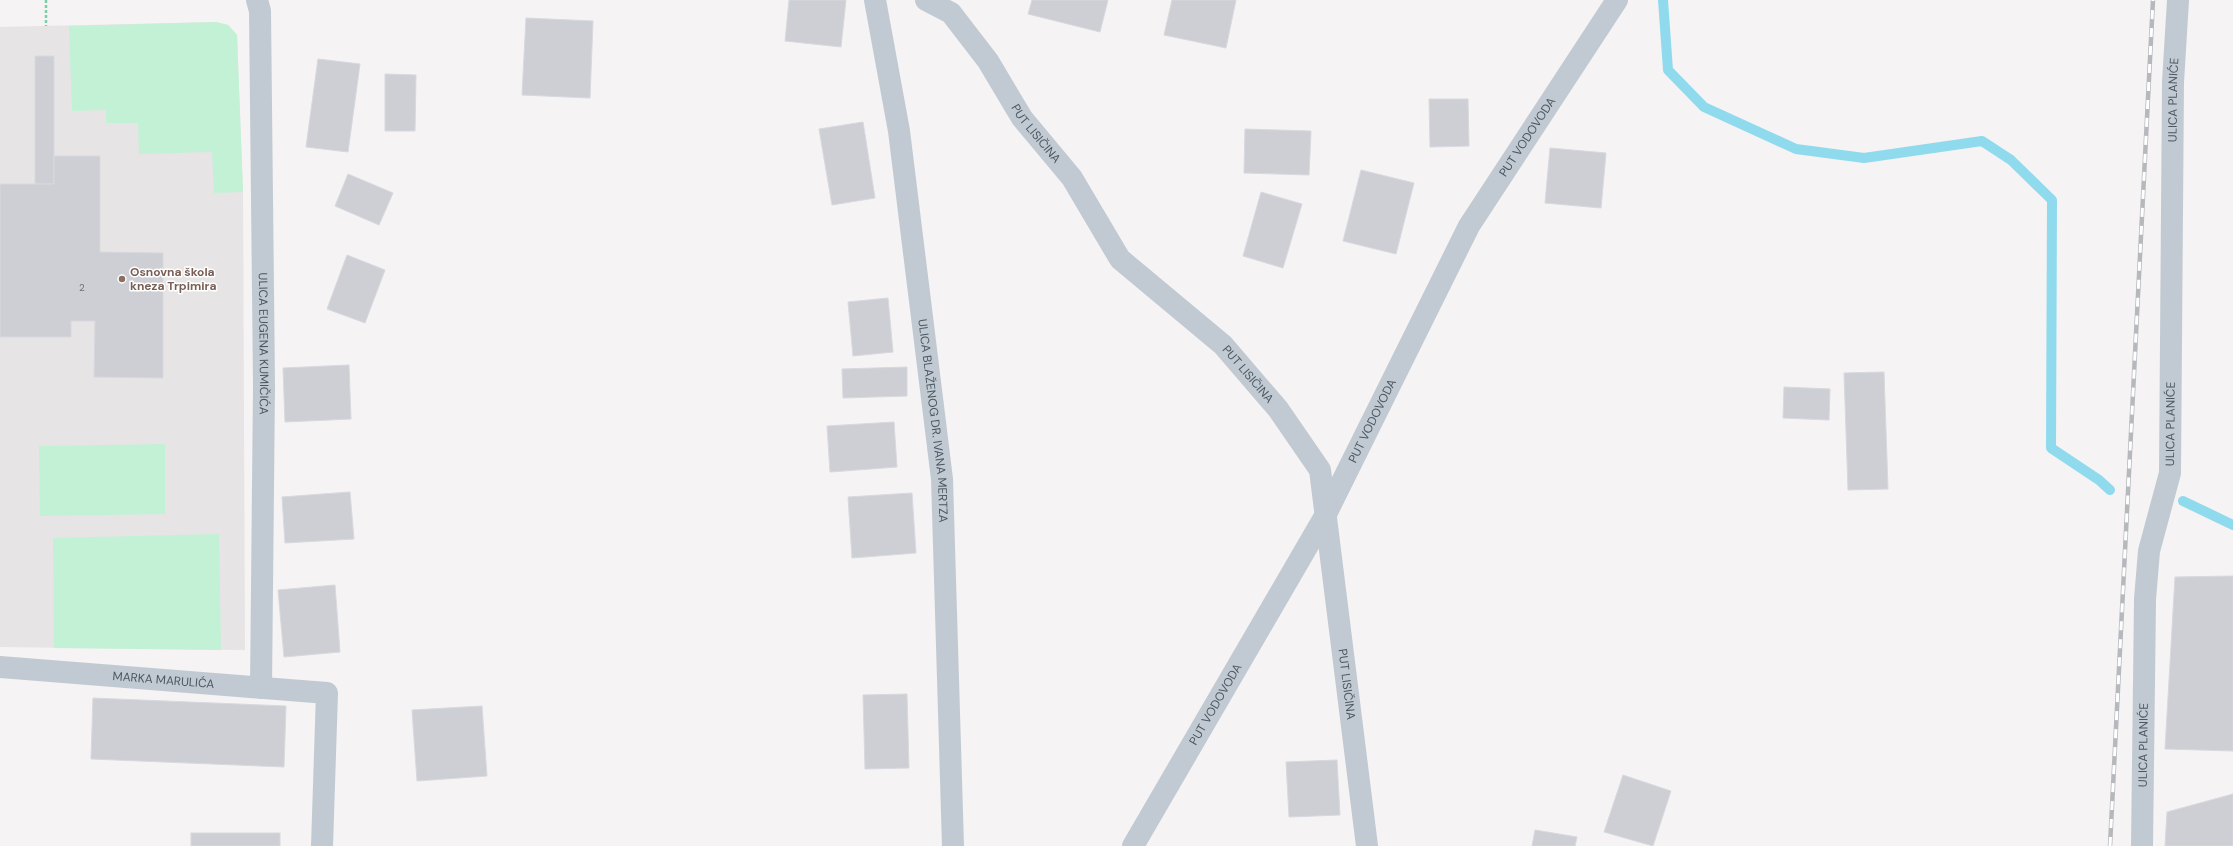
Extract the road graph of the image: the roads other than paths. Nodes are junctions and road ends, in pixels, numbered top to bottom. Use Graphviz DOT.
graph roads {
  1 [pos="257,0"];
  2 [pos="875,0"];
  3 [pos="926,0"];
  4 [pos="1617,0"];
  5 [pos="2178,0"];
  6 [pos="1325,516"];
  7 [pos="0,667"];
  8 [pos="261,688"];
  9 [pos="322,846"];
  10 [pos="953,846"];
  11 [pos="1133,846"];
  12 [pos="1368,846"];
  13 [pos="2142,846"];
  1 -- 8 [label="street, ULICA EUGENA KUMIČIĆA"];
  2 -- 10 [label="street, ULICA BLAŽENOG DR. IVANA MERTZA"];
  3 -- 6 [label="street, PUT LISIČINA"];
  4 -- 6 [label="street, PUT VODOVODA"];
  5 -- 13 [label="street, ULICA PLANIĆE"];
  6 -- 11 [label="street, PUT VODOVODA"];
  6 -- 12 [label="street, PUT LISIČINA"];
  7 -- 8 [label="street, MARKA MARULIĆA"];
  8 -- 9 [label="street, MARKA MARULIĆA"];
}
